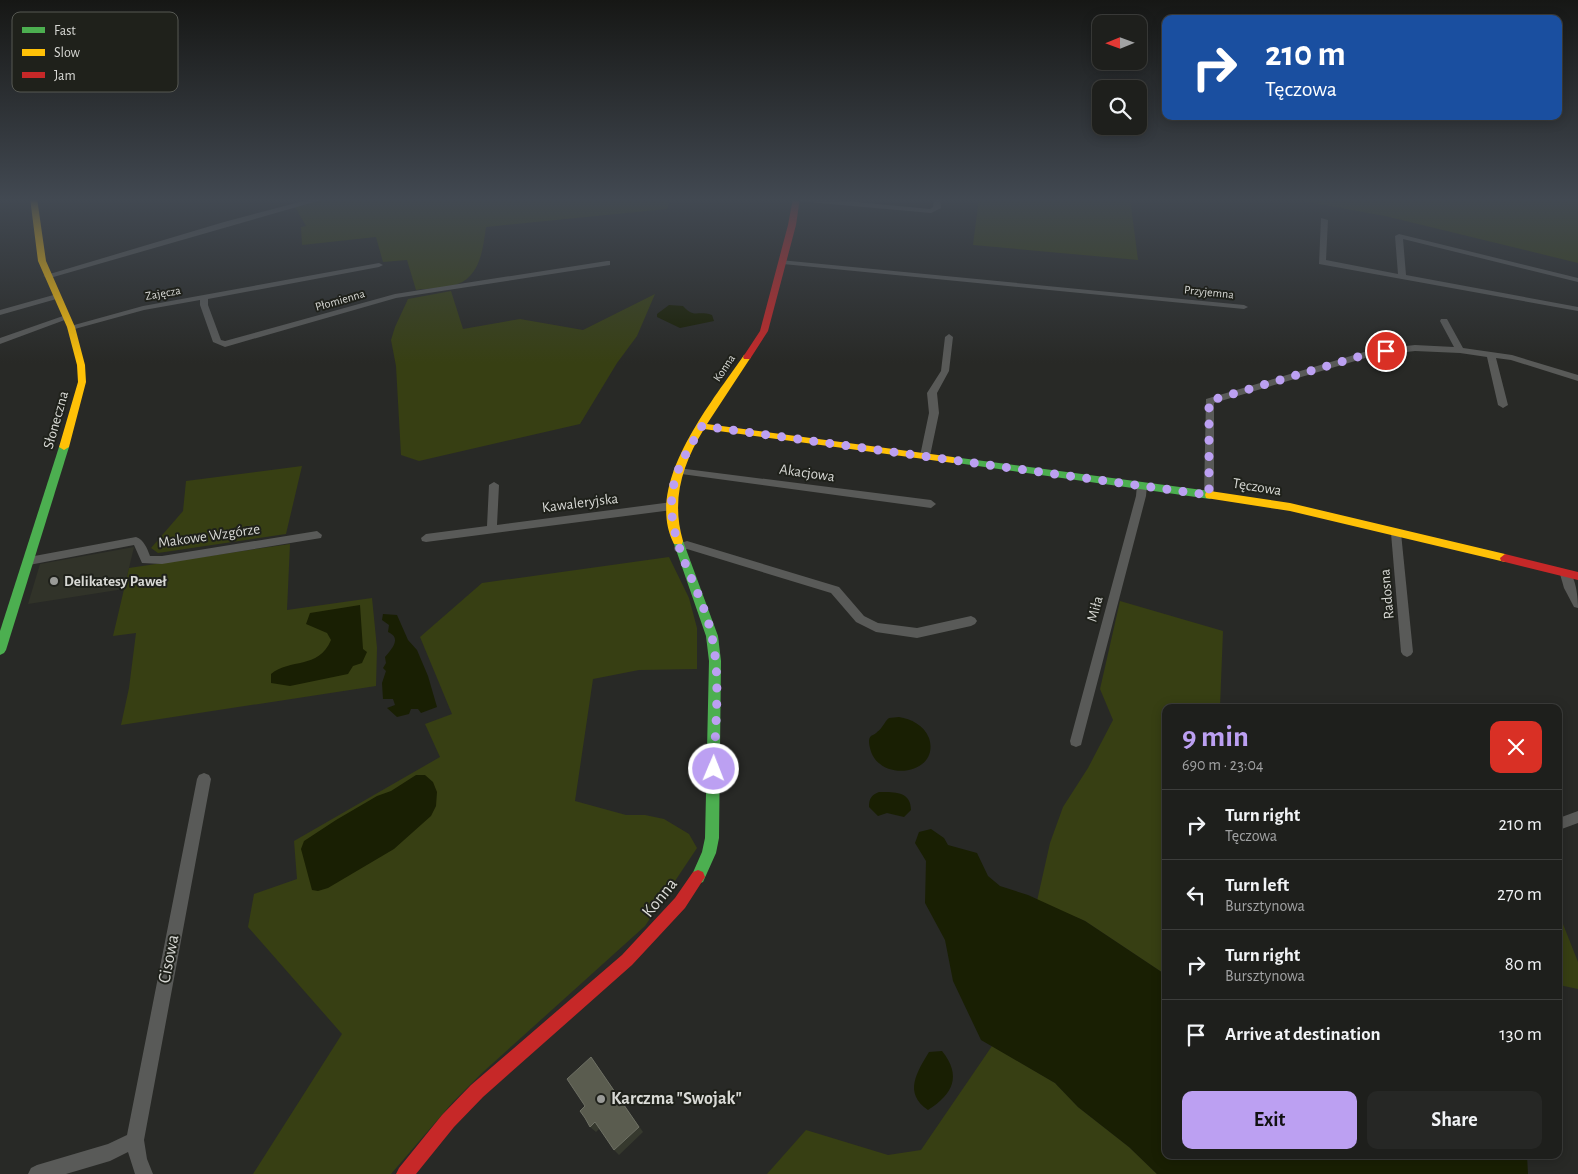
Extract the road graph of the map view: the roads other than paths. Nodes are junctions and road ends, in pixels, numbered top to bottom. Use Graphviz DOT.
graph roads {
  1 [pos="41,253"];
  2 [pos="127,253"];
  3 [pos="785,253"];
  4 [pos="1322,253"];
  5 [pos="1400,253"];
  6 [pos="1467,253"];
  7 [pos="783,262"];
  8 [pos="607,263"];
  9 [pos="379,265"];
  10 [pos="47,276"];
  11 [pos="1402,277"];
  12 [pos="1578,280"];
  13 [pos="57,296"];
  14 [pos="204,297"];
  15 [pos="1244,307"];
  16 [pos="1578,309"];
  17 [pos="0,313"];
  18 [pos="1444,321"];
  19 [pos="69,322"];
  20 [pos="949,337"];
  21 [pos="0,341"];
  22 [pos="1460,350"];
  23 [pos="1491,354"];
  24 [pos="1578,378"];
  25 [pos="1503,405"];
  26 [pos="702,426"];
  27 [pos="925,456"];
  28 [pos="678,471"];
  29 [pos="494,485"];
  30 [pos="1142,485"];
  31 [pos="1209,495"];
  32 [pos="931,504"];
  33 [pos="672,506"];
  34 [pos="492,529"];
  35 [pos="1396,533"];
  36 [pos="317,535"];
  37 [pos="426,538"];
  38 [pos="679,548"];
  39 [pos="29,561"];
  40 [pos="1566,574"];
  41 [pos="1578,576"];
  42 [pos="1578,604"];
  43 [pos="971,621"];
  44 [pos="0,650"];
  45 [pos="1407,652"];
  46 [pos="1076,741"];
  47 [pos="204,779"];
  48 [pos="1578,817"];
  49 [pos="1562,823"];
  50 [pos="135,1140"];
  51 [pos="37,1174"];
  52 [pos="144,1174"];
  53 [pos="405,1174"];
  1 -- 10 [label="street, Słoneczna"];
  2 -- 10 [label="street"];
  3 -- 7 [label="street, Konna"];
  4 -- 11 [label="street"];
  5 -- 11 [label="street"];
  6 -- 12 [label="street"];
  7 -- 15 [label="street, Przyjemna"];
  7 -- 26 [label="street, Konna"];
  8 -- 14 [label="street, Płomienna"];
  9 -- 14 [label="street, Zajęcza"];
  10 -- 13 [label="street, Słoneczna"];
  11 -- 16 [label="street"];
  13 -- 17 [label="street"];
  13 -- 19 [label="street, Słoneczna"];
  14 -- 19 [label="street, Zajęcza"];
  18 -- 22 [label="street"];
  19 -- 21 [label="street, Zajęcza"];
  19 -- 39 [label="street, Słoneczna"];
  20 -- 27 [label="street"];
  22 -- 23 [label="street"];
  22 -- 31 [label="street"];
  23 -- 24 [label="street"];
  23 -- 25 [label="street"];
  26 -- 27 [label="street, Tęczowa"];
  26 -- 28 [label="street, Konna"];
  27 -- 30 [label="street, Tęczowa"];
  28 -- 32 [label="street, Akacjowa"];
  28 -- 33 [label="street, Konna"];
  29 -- 34 [label="street"];
  30 -- 31 [label="street, Tęczowa"];
  30 -- 46 [label="street, Miła"];
  31 -- 35 [label="street, Tęczowa"];
  33 -- 34 [label="street, Kawaleryjska"];
  33 -- 38 [label="street, Konna"];
  34 -- 37 [label="street, Kawaleryjska"];
  35 -- 40 [label="street, Tęczowa"];
  35 -- 45 [label="street, Radosna"];
  36 -- 39 [label="street, Makowe Wzgórze"];
  38 -- 43 [label="street"];
  38 -- 53 [label="street, Konna"];
  39 -- 44 [label="street, Słoneczna"];
  40 -- 41 [label="street, Tęczowa"];
  40 -- 42 [label="street"];
  47 -- 50 [label="street, Cisowa"];
  48 -- 49 [label="street"];
  50 -- 51 [label="street"];
  50 -- 52 [label="street, Cisowa"];
}
